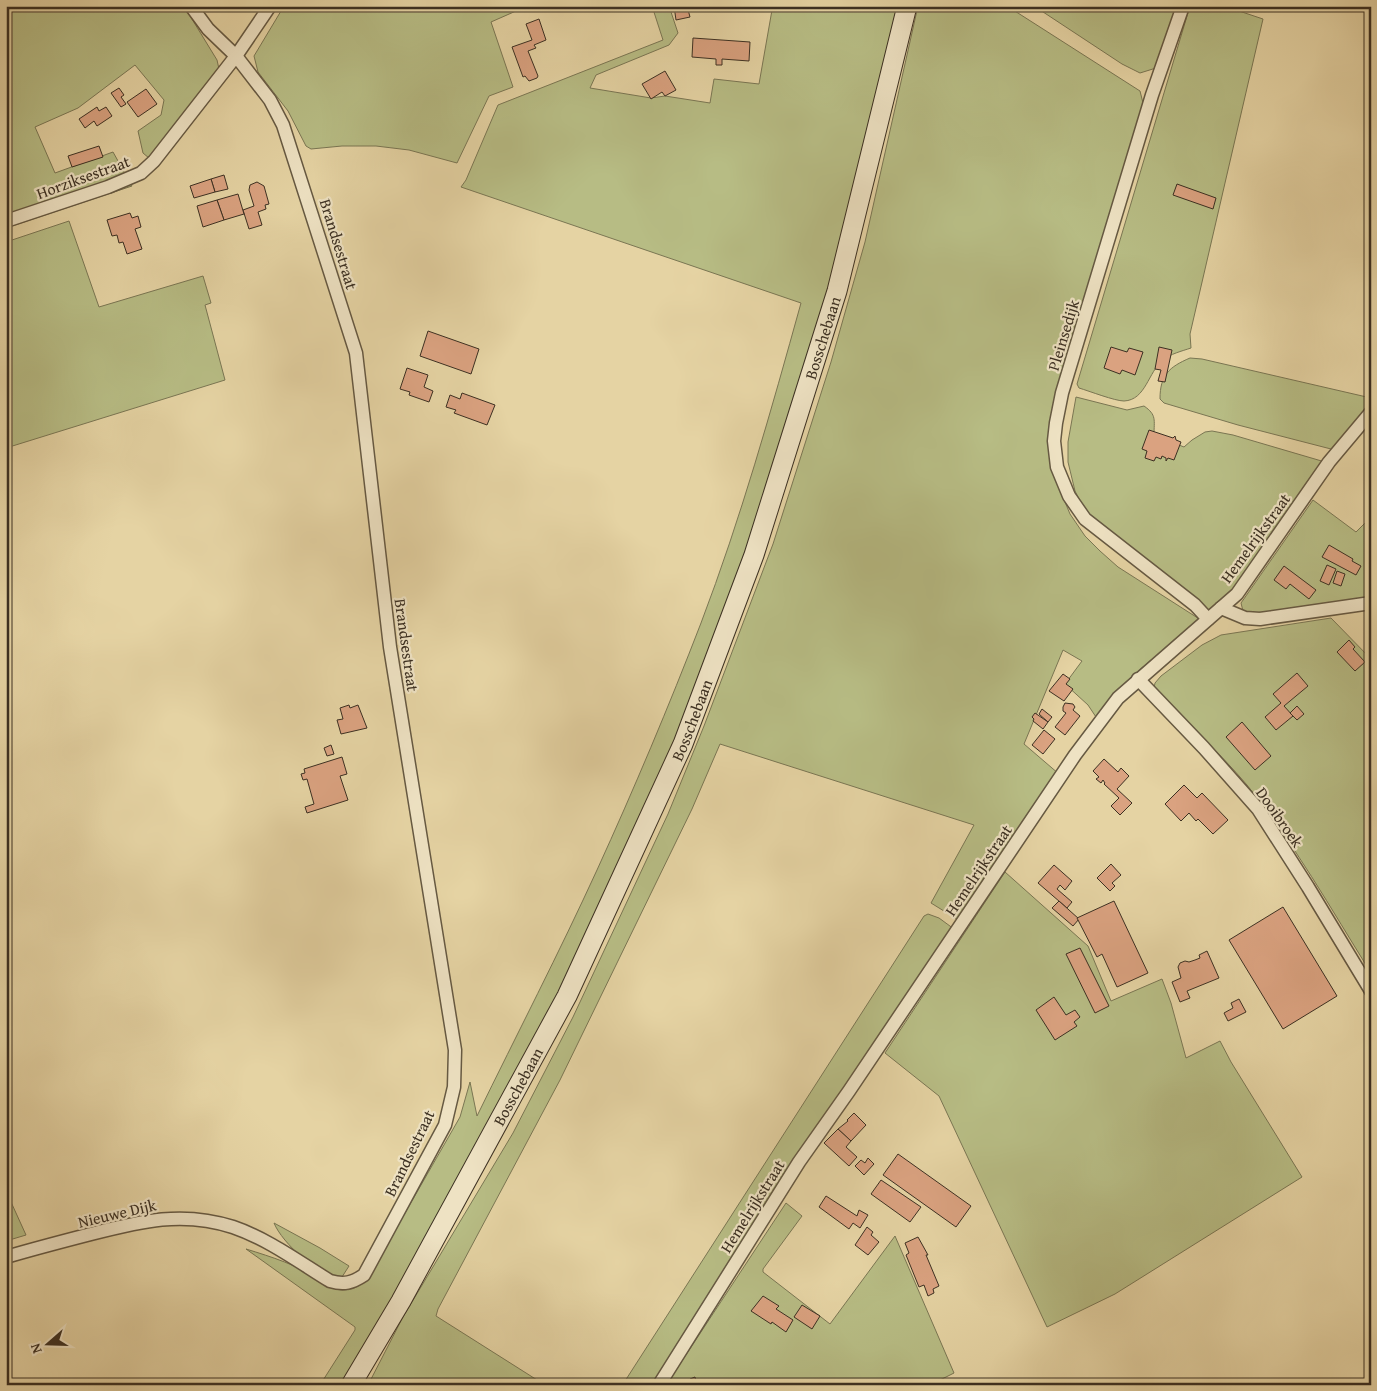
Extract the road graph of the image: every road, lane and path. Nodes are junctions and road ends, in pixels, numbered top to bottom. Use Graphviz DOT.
graph roads {
  1 [pos="191,6"];
  2 [pos="270,6"];
  3 [pos="907,6"];
  4 [pos="1183,6"];
  5 [pos="236,56"];
  6 [pos="6,221"];
  7 [pos="1371,412"];
  8 [pos="1371,603"];
  9 [pos="1221,608"];
  10 [pos="1208,620"];
  11 [pos="1138,679"];
  12 [pos="1371,991"];
  13 [pos="6,1257"];
  14 [pos="341,1284"];
  15 [pos="351,1385"];
  16 [pos="659,1385"];
  1 -- 5 [label="street, Brandsestraat"];
  2 -- 5 [label="street"];
  3 -- 15 [label="main road, Bosschebaan"];
  4 -- 10 [label="street, Pleinsedijk"];
  5 -- 6 [label="street, Horziksestraat"];
  5 -- 14 [label="street, Brandsestraat"];
  7 -- 9 [label="street, Hemelrijkstraat"];
  8 -- 9 [label="street"];
  9 -- 10 [label="street, Hemelrijkstraat"];
  10 -- 11 [label="street, Hemelrijkstraat"];
  11 -- 12 [label="street, Dooibroek"];
  11 -- 16 [label="street, Hemelrijkstraat"];
  13 -- 14 [label="street, Nieuwe Dijk"];
}
